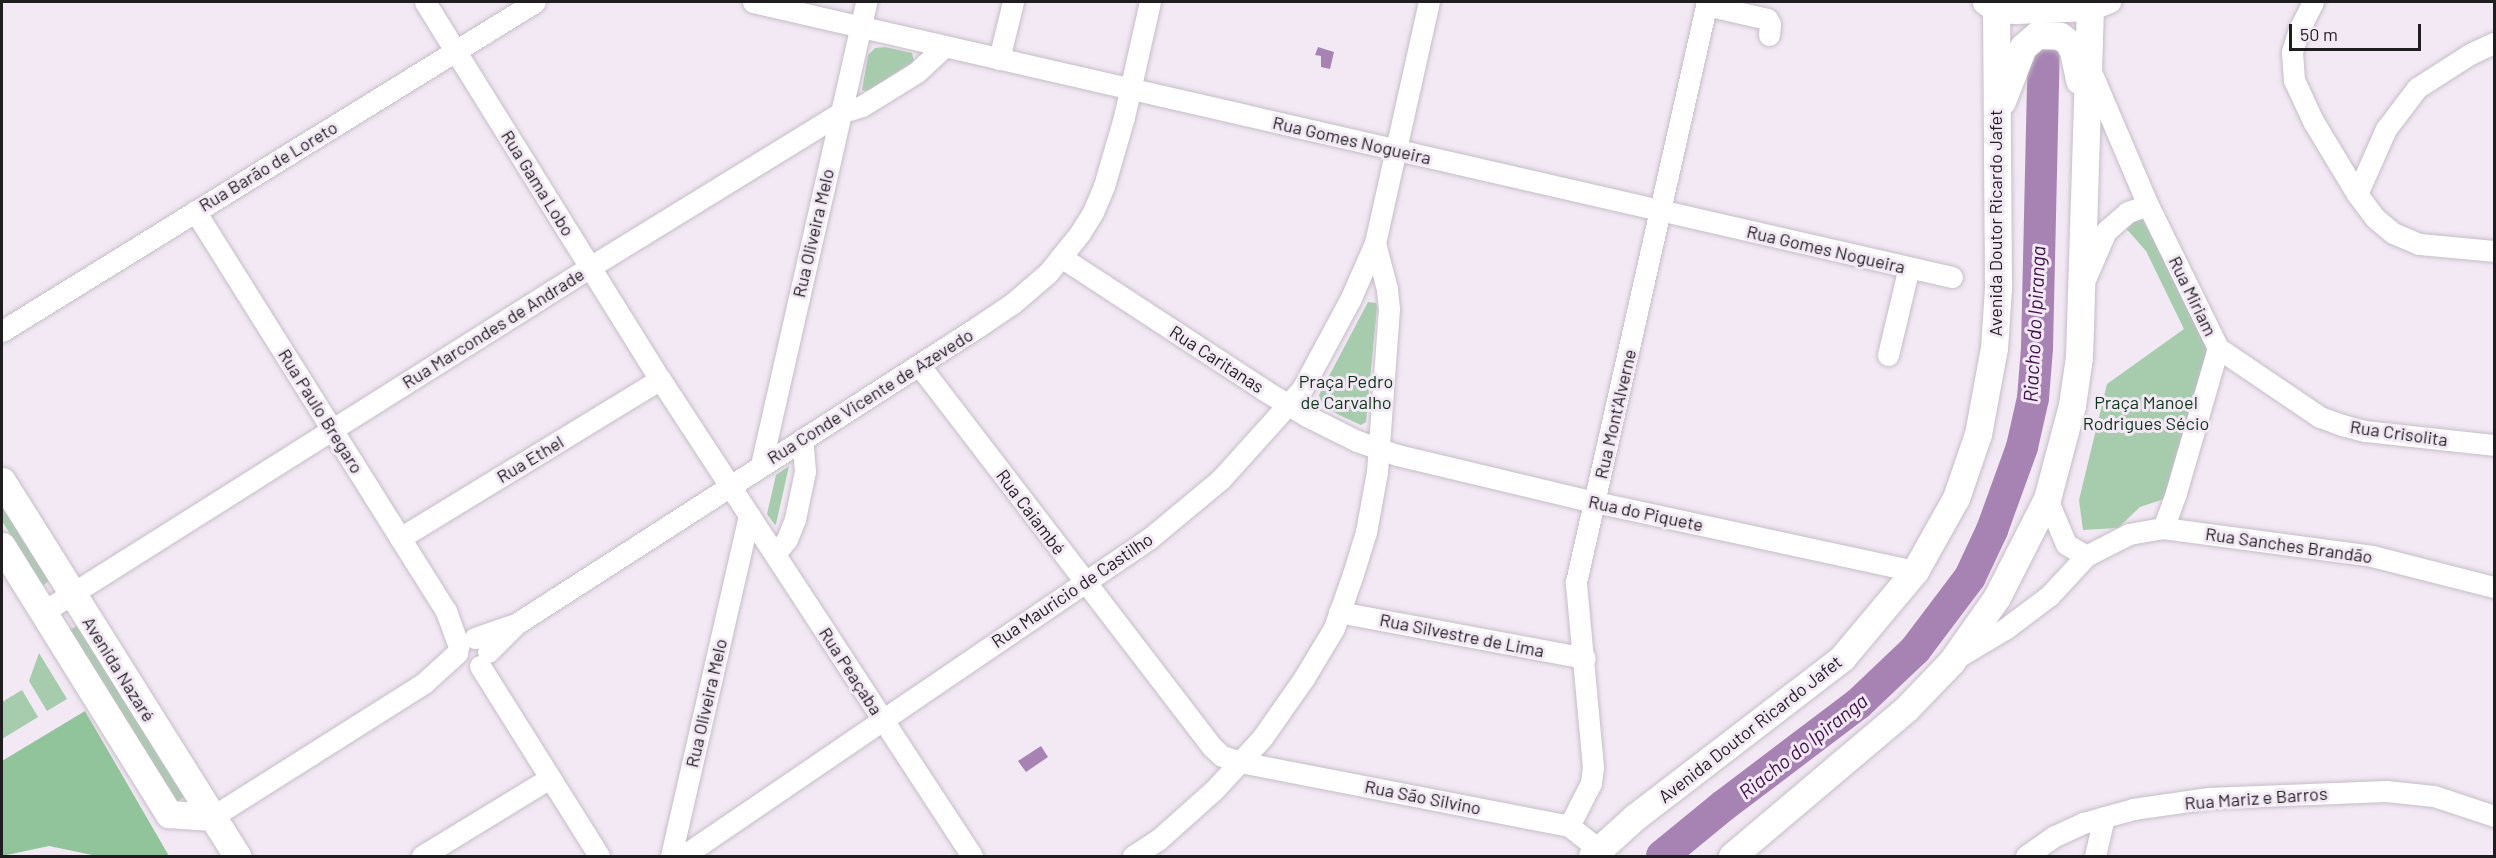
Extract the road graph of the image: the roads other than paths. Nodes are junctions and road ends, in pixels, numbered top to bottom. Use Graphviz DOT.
graph roads {
  1 [pos="425,2"];
  2 [pos="535,2"];
  3 [pos="753,2"];
  4 [pos="866,2"];
  5 [pos="1013,2"];
  6 [pos="1150,2"];
  7 [pos="1429,2"];
  8 [pos="2313,2"];
  9 [pos="1707,3"];
  10 [pos="1990,5"];
  11 [pos="2094,6"];
  12 [pos="860,27"];
  13 [pos="1769,34"];
  14 [pos="2494,43"];
  15 [pos="944,47"];
  16 [pos="456,52"];
  17 [pos="2081,58"];
  18 [pos="999,59"];
  19 [pos="1130,89"];
  20 [pos="840,113"];
  21 [pos="1996,117"];
  22 [pos="1396,150"];
  23 [pos="2356,194"];
  24 [pos="2148,205"];
  25 [pos="195,211"];
  26 [pos="1662,212"];
  27 [pos="1375,243"];
  28 [pos="2494,251"];
  29 [pos="1061,258"];
  30 [pos="590,267"];
  31 [pos="1909,267"];
  32 [pos="1952,277"];
  33 [pos="2082,286"];
  34 [pos="2,331"];
  35 [pos="2218,348"];
  36 [pos="1888,355"];
  37 [pos="919,365"];
  38 [pos="660,380"];
  39 [pos="1289,404"];
  40 [pos="332,430"];
  41 [pos="802,439"];
  42 [pos="2494,445"];
  43 [pos="1378,449"];
  44 [pos="760,465"];
  45 [pos="2,481"];
  46 [pos="729,486"];
  47 [pos="2047,499"];
  48 [pos="1595,502"];
  49 [pos="749,515"];
  50 [pos="2163,528"];
  51 [pos="400,538"];
  52 [pos="2,546"];
  53 [pos="775,554"];
  54 [pos="2086,556"];
  55 [pos="1915,571"];
  56 [pos="1084,582"];
  57 [pos="2494,586"];
  58 [pos="72,593"];
  59 [pos="43,612"];
  60 [pos="1339,612"];
  61 [pos="471,651"];
  62 [pos="1585,658"];
  63 [pos="1952,661"];
  64 [pos="883,720"];
  65 [pos="1240,762"];
  66 [pos="550,778"];
  67 [pos="2494,816"];
  68 [pos="212,817"];
  69 [pos="2104,817"];
  70 [pos="1569,826"];
  71 [pos="1144,853"];
  72 [pos="1595,853"];
  73 [pos="237,856"];
  74 [pos="422,856"];
  75 [pos="599,856"];
  76 [pos="671,856"];
  77 [pos="683,856"];
  78 [pos="972,856"];
  79 [pos="1731,856"];
  80 [pos="2026,856"];
  81 [pos="2095,856"];
  1 -- 16 [label="street, Rua Gama Lobo"];
  2 -- 16 [label="street, Rua Barão de Loreto"];
  3 -- 12 [label="street, Rua Gomes Nogueira"];
  4 -- 12 [label="street, Rua Oliveira Melo"];
  5 -- 18 [label="street"];
  6 -- 19 [label="street, Rua Conde Vicente de Azevedo"];
  7 -- 22 [label="street"];
  8 -- 23 [label="street"];
  9 -- 13 [label="street"];
  9 -- 26 [label="street, Rua Mont'Alverne"];
  10 -- 11 [label="street"];
  10 -- 21 [label="main road, Avenida Doutor Ricardo Jafet"];
  11 -- 17 [label="main road"];
  12 -- 15 [label="street, Rua Gomes Nogueira"];
  12 -- 20 [label="street, Rua Oliveira Melo"];
  14 -- 23 [label="street"];
  15 -- 18 [label="street, Rua Gomes Nogueira"];
  15 -- 20 [label="street, Rua Marcondes de Andrade"];
  16 -- 25 [label="street, Rua Barão de Loreto"];
  16 -- 30 [label="street, Rua Gama Lobo"];
  17 -- 21 [label="main road"];
  17 -- 24 [label="street, Rua Miriam"];
  17 -- 33 [label="main road"];
  18 -- 19 [label="street, Rua Gomes Nogueira"];
  19 -- 22 [label="street, Rua Gomes Nogueira"];
  19 -- 29 [label="street, Rua Conde Vicente de Azevedo"];
  20 -- 30 [label="street, Rua Marcondes de Andrade"];
  20 -- 44 [label="street, Rua Oliveira Melo"];
  21 -- 55 [label="main road, Avenida Doutor Ricardo Jafet"];
  22 -- 26 [label="street, Rua Gomes Nogueira"];
  22 -- 27 [label="street"];
  23 -- 28 [label="street"];
  24 -- 33 [label="street"];
  24 -- 35 [label="street, Rua Miriam"];
  25 -- 34 [label="street, Rua Barão de Loreto"];
  25 -- 40 [label="street, Rua Paulo Bregaro"];
  26 -- 31 [label="street, Rua Gomes Nogueira"];
  26 -- 48 [label="street, Rua Mont'Alverne"];
  27 -- 39 [label="street, Rua Mauricio de Castilho"];
  27 -- 43 [label="street"];
  29 -- 37 [label="street, Rua Conde Vicente de Azevedo"];
  29 -- 39 [label="street, Rua Caritanas"];
  30 -- 38 [label="street, Rua Gama Lobo"];
  30 -- 40 [label="street, Rua Marcondes de Andrade"];
  31 -- 32 [label="street, Rua Gomes Nogueira"];
  31 -- 36 [label="street"];
  33 -- 47 [label="main road"];
  35 -- 42 [label="street, Rua Crisolita"];
  35 -- 50 [label="street, Rua Miriam"];
  37 -- 41 [label="street, Rua Conde Vicente de Azevedo"];
  37 -- 56 [label="street, Rua Caiambé"];
  38 -- 46 [label="street, Rua Gama Lobo"];
  38 -- 51 [label="street, Rua Ethel"];
  39 -- 43 [label="street, Rua Caritanas"];
  39 -- 56 [label="street, Rua Mauricio de Castilho"];
  40 -- 51 [label="street, Rua Paulo Bregaro"];
  40 -- 58 [label="street, Rua Marcondes de Andrade"];
  41 -- 44 [label="street, Rua Conde Vicente de Azevedo"];
  41 -- 53 [label="street"];
  43 -- 48 [label="street, Rua do Piquete"];
  43 -- 60 [label="street"];
  44 -- 46 [label="street, Rua Conde Vicente de Azevedo"];
  45 -- 58 [label="main road, Avenida Nazaré"];
  46 -- 49 [label="street, Rua Peaçaba"];
  46 -- 61 [label="street, Rua Conde Vicente de Azevedo"];
  47 -- 54 [label="street"];
  47 -- 63 [label="main road"];
  48 -- 55 [label="street, Rua do Piquete"];
  48 -- 62 [label="street, Rua Mont'Alverne"];
  49 -- 53 [label="street, Rua Peaçaba"];
  49 -- 76 [label="street, Rua Oliveira Melo"];
  50 -- 54 [label="street, Rua Sanches Brandão"];
  50 -- 57 [label="street, Rua Sanches Brandão"];
  51 -- 61 [label="street, Rua Paulo Bregaro"];
  52 -- 59 [label="main road, Avenida Nazaré"];
  53 -- 64 [label="street, Rua Peaçaba"];
  54 -- 63 [label="street, Rua Sanches Brandão"];
  55 -- 72 [label="main road, Avenida Doutor Ricardo Jafet"];
  56 -- 64 [label="street, Rua Mauricio de Castilho"];
  56 -- 65 [label="street, Rua Caiambé"];
  58 -- 59 [label="street, Rua Marcondes de Andrade"];
  58 -- 68 [label="main road, Avenida Nazaré"];
  59 -- 68 [label="main road, Avenida Nazaré"];
  60 -- 62 [label="street, Rua Silvestre de Lima"];
  60 -- 65 [label="street"];
  61 -- 66 [label="street, Rua Paulo Bregaro"];
  61 -- 68 [label="street, Rua Conde Vicente de Azevedo"];
  62 -- 70 [label="street, Rua Mont'Alverne"];
  63 -- 79 [label="main road"];
  64 -- 77 [label="street, Rua Mauricio de Castilho"];
  64 -- 78 [label="street, Rua Peaçaba"];
  65 -- 70 [label="street, Rua São Silvino"];
  65 -- 71 [label="street"];
  66 -- 74 [label="street"];
  66 -- 75 [label="street, Rua Paulo Bregaro"];
  67 -- 69 [label="street, Rua Mariz e Barros"];
  68 -- 73 [label="main road, Avenida Nazaré"];
  69 -- 80 [label="street, Rua Mariz e Barros"];
  69 -- 81 [label="street"];
  70 -- 72 [label="street, Rua São Silvino"];
}
